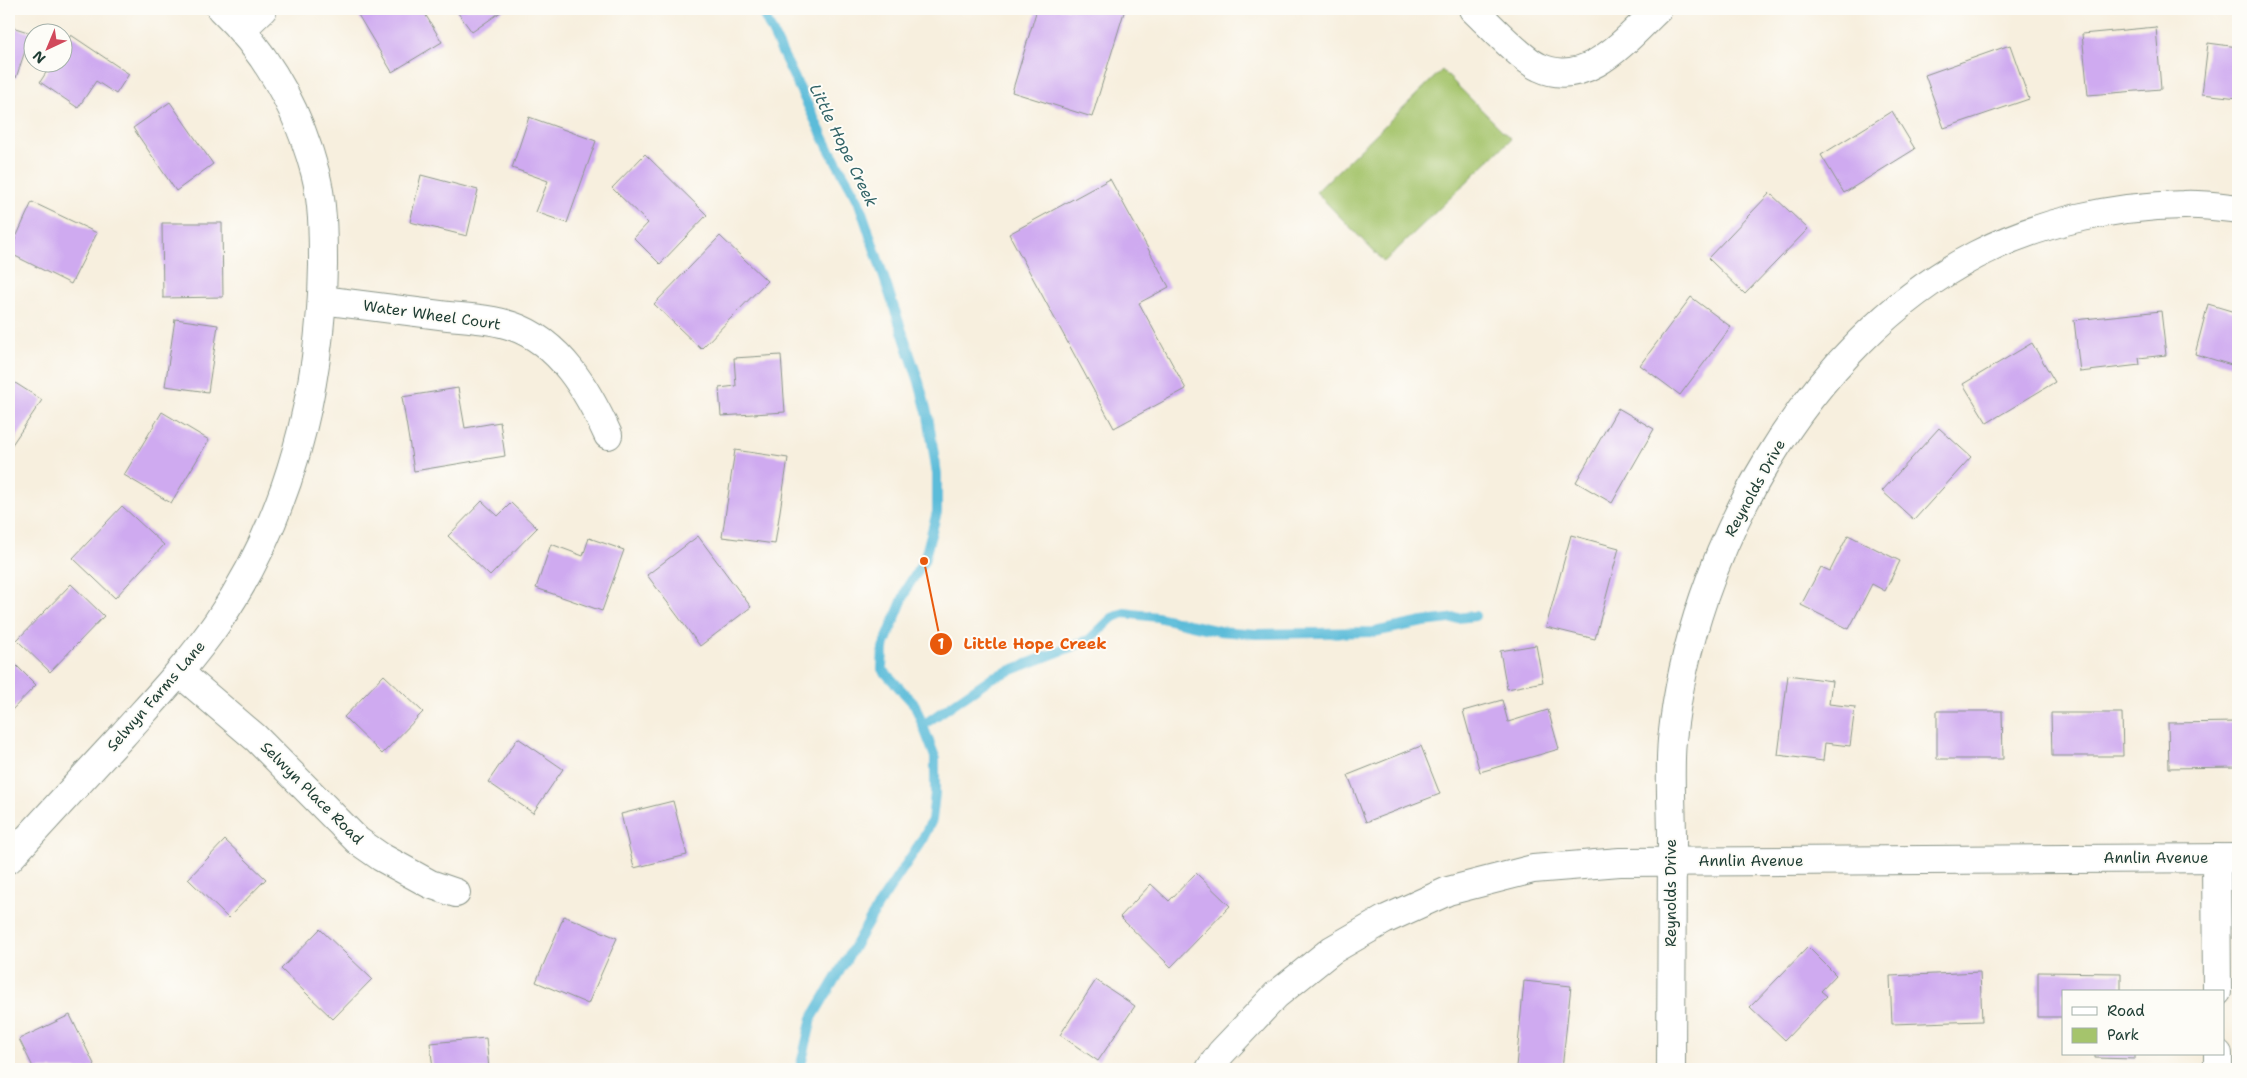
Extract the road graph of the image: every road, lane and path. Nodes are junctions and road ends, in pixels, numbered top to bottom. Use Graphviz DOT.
graph roads {
  1 [pos="220,9"];
  2 [pos="263,9"];
  3 [pos="1473,9"];
  4 [pos="1658,9"];
  5 [pos="242,28"];
  6 [pos="2238,209"];
  7 [pos="322,300"];
  8 [pos="608,435"];
  9 [pos="180,673"];
  10 [pos="2227,858"];
  11 [pos="9,859"];
  12 [pos="1672,862"];
  13 [pos="456,893"];
  14 [pos="2217,990"];
  15 [pos="2218,1056"];
  16 [pos="1210,1069"];
  17 [pos="1671,1069"];
  18 [pos="2218,1069"];
  1 -- 5 [label="street, Selwyn Farms Lane"];
  2 -- 5 [label="street"];
  3 -- 4 [label="street"];
  5 -- 7 [label="street, Selwyn Farms Lane"];
  6 -- 12 [label="street, Reynolds Drive"];
  7 -- 8 [label="street, Water Wheel Court"];
  7 -- 9 [label="street, Selwyn Farms Lane"];
  9 -- 11 [label="street, Selwyn Farms Lane"];
  9 -- 13 [label="street, Selwyn Place Road"];
  10 -- 12 [label="street, Annlin Avenue"];
  10 -- 14 [label="street"];
  12 -- 16 [label="street, Annlin Avenue"];
  12 -- 17 [label="street, Reynolds Drive"];
  15 -- 18 [label="street"];
}
